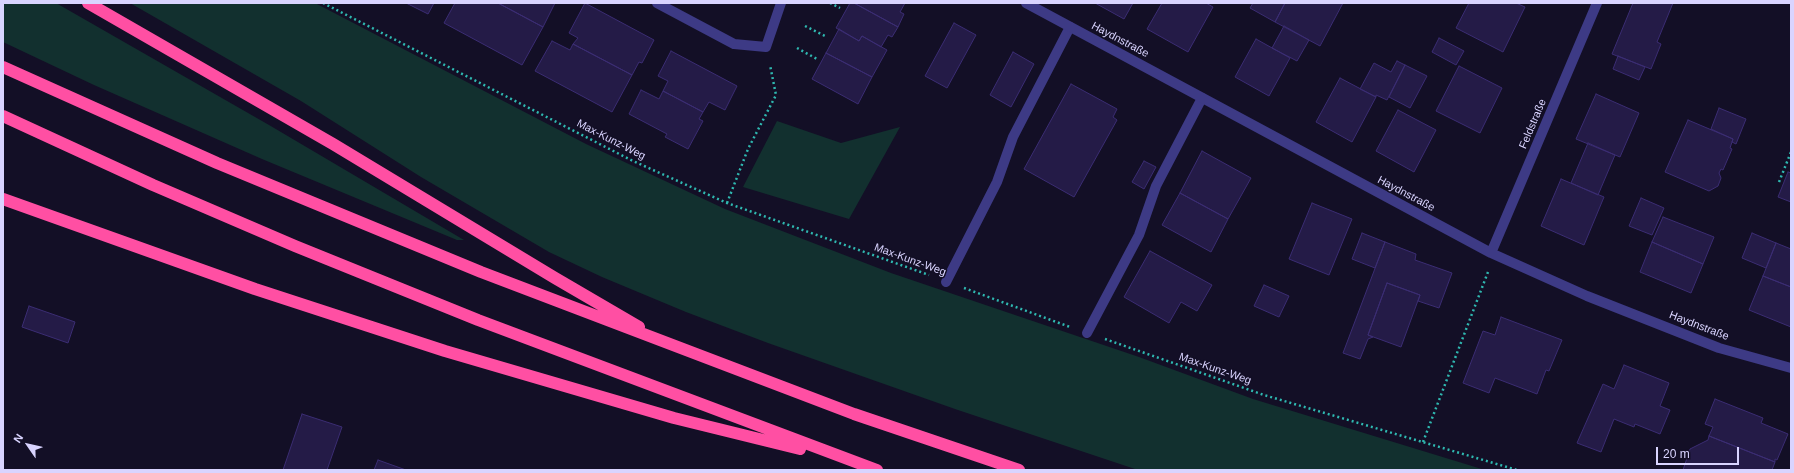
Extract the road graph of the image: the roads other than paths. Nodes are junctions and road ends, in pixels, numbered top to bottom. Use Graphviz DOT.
graph roads {
  1 [pos="88,3"];
  2 [pos="657,3"];
  3 [pos="781,3"];
  4 [pos="1026,3"];
  5 [pos="1597,3"];
  6 [pos="1070,27"];
  7 [pos="3,67"];
  8 [pos="1202,98"];
  9 [pos="3,116"];
  10 [pos="3,199"];
  11 [pos="1494,255"];
  12 [pos="946,282"];
  13 [pos="1087,333"];
  14 [pos="673,346"];
  15 [pos="1791,368"];
  16 [pos="855,463"];
  17 [pos="877,470"];
  18 [pos="1019,470"];
  1 -- 14 [label="highway"];
  2 -- 3 [label="street"];
  4 -- 6 [label="street, Haydnstraße"];
  5 -- 11 [label="street, Feldstraße"];
  6 -- 8 [label="street, Haydnstraße"];
  6 -- 12 [label="street"];
  7 -- 14 [label="highway"];
  8 -- 11 [label="street, Haydnstraße"];
  8 -- 13 [label="street"];
  9 -- 16 [label="highway"];
  10 -- 16 [label="highway"];
  11 -- 15 [label="street, Haydnstraße"];
  14 -- 18 [label="highway"];
  16 -- 17 [label="highway"];
}
